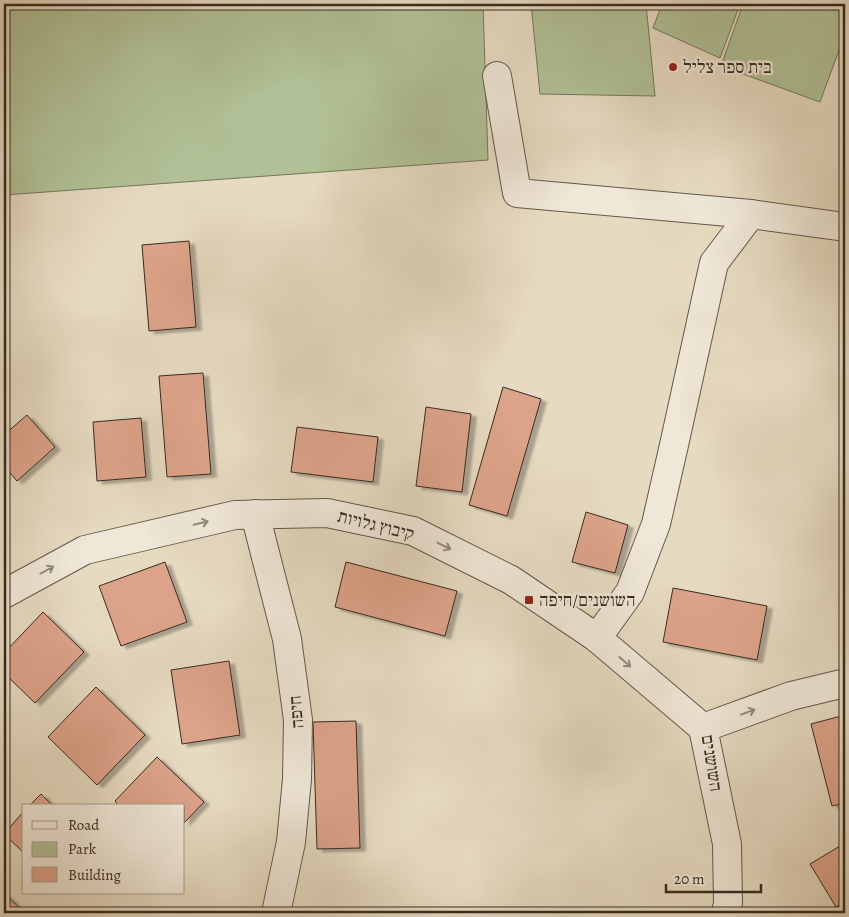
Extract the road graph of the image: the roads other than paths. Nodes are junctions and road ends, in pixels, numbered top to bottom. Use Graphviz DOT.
graph roads {
  1 [pos="498,76"];
  2 [pos="751,214"];
  3 [pos="845,227"];
  4 [pos="255,514"];
  5 [pos="4,594"];
  6 [pos="597,638"];
  7 [pos="845,684"];
  8 [pos="702,728"];
  9 [pos="275,913"];
  10 [pos="726,913"];
  1 -- 2 [label="street"];
  2 -- 3 [label="street"];
  2 -- 6 [label="street"];
  5 -- 4 [label="street, קיבוץ גלויות, one-way"];
  4 -- 6 [label="street, קיבוץ גלויות, one-way"];
  4 -- 9 [label="street, חיפה"];
  6 -- 8 [label="street, קיבוץ גלויות, one-way"];
  8 -- 7 [label="street, השושנים, one-way"];
  8 -- 10 [label="street, השושנים"];
}
